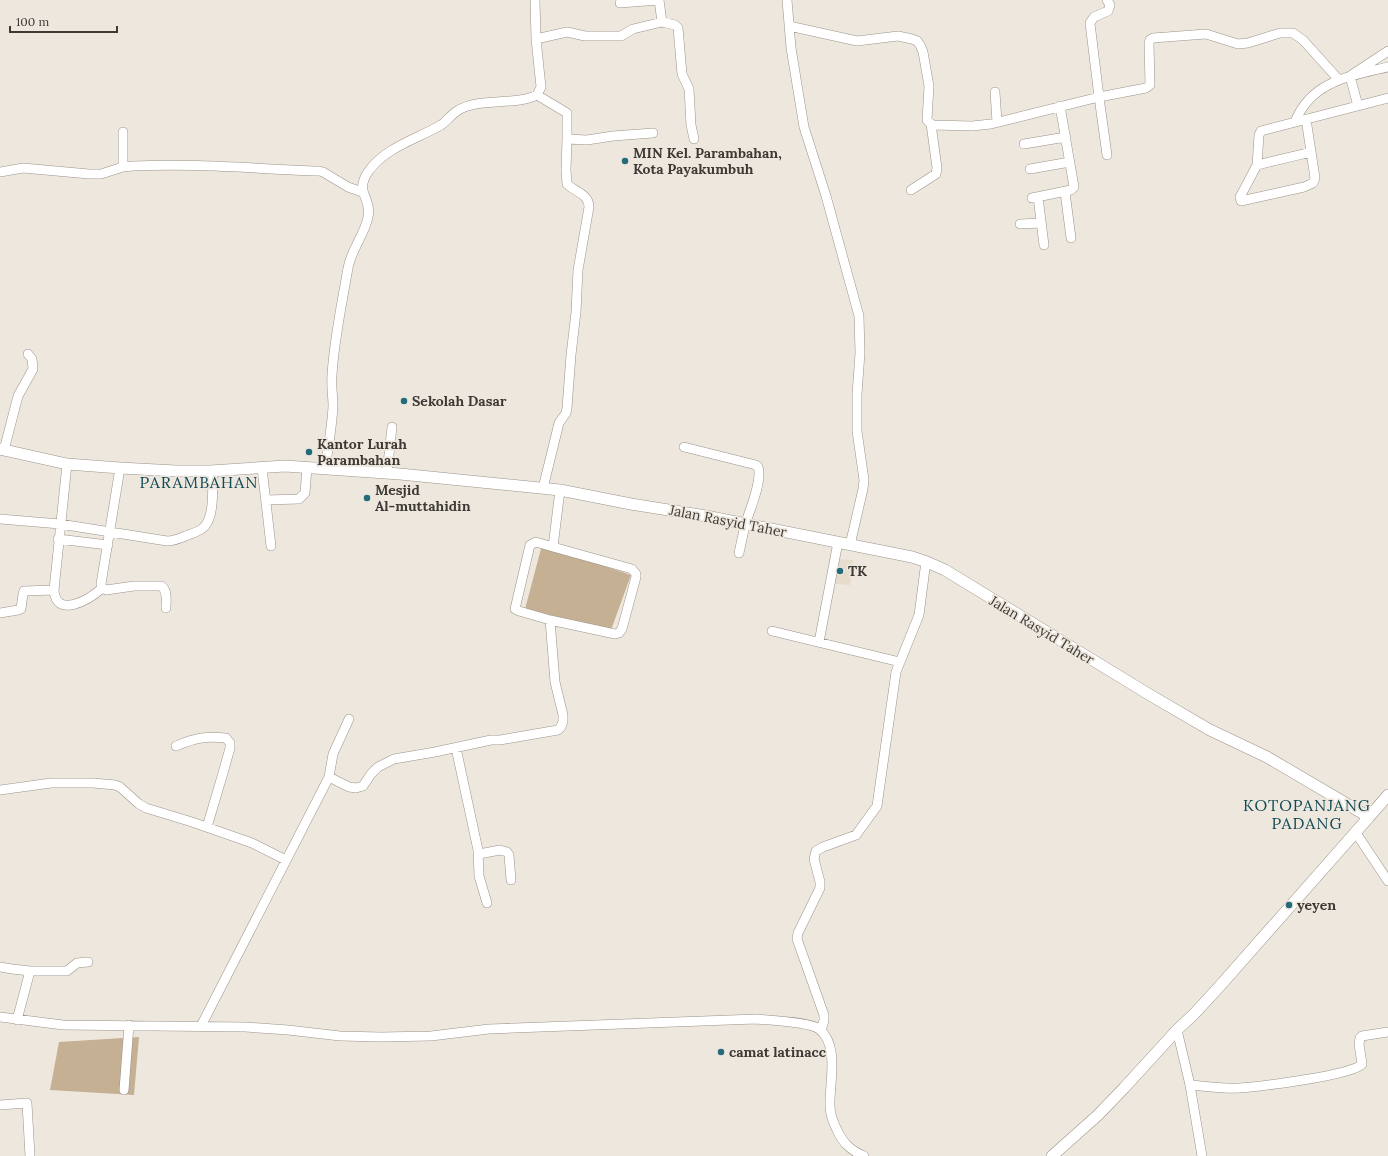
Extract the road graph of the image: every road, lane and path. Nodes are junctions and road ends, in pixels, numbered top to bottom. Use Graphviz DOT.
graph roads {
  1 [pos="535,0"];
  2 [pos="659,0"];
  3 [pos="787,0"];
  4 [pos="1107,0"];
  5 [pos="620,3"];
  6 [pos="662,22"];
  7 [pos="789,26"];
  8 [pos="536,39"];
  9 [pos="1388,51"];
  10 [pos="1388,67"];
  11 [pos="1350,76"];
  12 [pos="1338,80"];
  13 [pos="995,92"];
  14 [pos="537,95"];
  15 [pos="1099,97"];
  16 [pos="1388,98"];
  17 [pos="1060,106"];
  18 [pos="1358,106"];
  19 [pos="1306,119"];
  20 [pos="997,122"];
  21 [pos="1295,122"];
  22 [pos="931,124"];
  23 [pos="123,132"];
  24 [pos="653,133"];
  25 [pos="1066,137"];
  26 [pos="567,139"];
  27 [pos="694,139"];
  28 [pos="1024,144"];
  29 [pos="1311,152"];
  30 [pos="1107,155"];
  31 [pos="1070,162"];
  32 [pos="1257,165"];
  33 [pos="123,167"];
  34 [pos="1030,169"];
  35 [pos="0,172"];
  36 [pos="911,190"];
  37 [pos="362,192"];
  38 [pos="1065,192"];
  39 [pos="1041,223"];
  40 [pos="1020,224"];
  41 [pos="1071,238"];
  42 [pos="1044,245"];
  43 [pos="28,354"];
  44 [pos="392,427"];
  45 [pos="684,447"];
  46 [pos="2,450"];
  47 [pos="67,464"];
  48 [pos="120,468"];
  49 [pos="262,468"];
  50 [pos="307,468"];
  51 [pos="325,469"];
  52 [pos="213,471"];
  53 [pos="387,473"];
  54 [pos="543,488"];
  55 [pos="560,490"];
  56 [pos="266,500"];
  57 [pos="0,518"];
  58 [pos="60,524"];
  59 [pos="745,524"];
  60 [pos="110,531"];
  61 [pos="58,539"];
  62 [pos="838,542"];
  63 [pos="108,545"];
  64 [pos="850,545"];
  65 [pos="271,546"];
  66 [pos="553,547"];
  67 [pos="739,553"];
  68 [pos="926,561"];
  69 [pos="102,588"];
  70 [pos="54,590"];
  71 [pos="166,608"];
  72 [pos="0,613"];
  73 [pos="550,620"];
  74 [pos="772,631"];
  75 [pos="819,642"];
  76 [pos="900,662"];
  77 [pos="349,719"];
  78 [pos="176,746"];
  79 [pos="456,748"];
  80 [pos="329,777"];
  81 [pos="0,790"];
  82 [pos="1388,795"];
  83 [pos="1369,817"];
  84 [pos="207,827"];
  85 [pos="1356,833"];
  86 [pos="479,854"];
  87 [pos="286,860"];
  88 [pos="511,880"];
  89 [pos="1388,881"];
  90 [pos="487,903"];
  91 [pos="88,962"];
  92 [pos="0,967"];
  93 [pos="30,971"];
  94 [pos="0,1017"];
  95 [pos="17,1020"];
  96 [pos="129,1025"];
  97 [pos="201,1026"];
  98 [pos="1177,1030"];
  99 [pos="821,1031"];
  100 [pos="1388,1032"];
  101 [pos="1190,1085"];
  102 [pos="124,1090"];
  103 [pos="0,1105"];
  104 [pos="30,1156"];
  105 [pos="864,1156"];
  106 [pos="1052,1156"];
  107 [pos="1202,1156"];
  1 -- 8 [label="street"];
  2 -- 5 [label="street"];
  2 -- 6 [label="street"];
  3 -- 7 [label="street"];
  4 -- 15 [label="street"];
  6 -- 8 [label="street"];
  6 -- 27 [label="street"];
  7 -- 22 [label="street"];
  7 -- 64 [label="street"];
  8 -- 14 [label="street"];
  9 -- 11 [label="street"];
  10 -- 11 [label="street"];
  11 -- 12 [label="street"];
  11 -- 18 [label="street"];
  12 -- 15 [label="street"];
  12 -- 21 [label="street"];
  13 -- 20 [label="street"];
  14 -- 26 [label="street"];
  14 -- 37 [label="street"];
  15 -- 17 [label="street"];
  15 -- 30 [label="street"];
  16 -- 18 [label="street"];
  17 -- 20 [label="street"];
  17 -- 25 [label="street"];
  18 -- 19 [label="street"];
  19 -- 21 [label="street"];
  19 -- 29 [label="street"];
  20 -- 22 [label="street"];
  21 -- 32 [label="street"];
  22 -- 36 [label="street"];
  23 -- 33 [label="street"];
  24 -- 26 [label="street"];
  25 -- 28 [label="street"];
  25 -- 31 [label="street"];
  26 -- 54 [label="street"];
  29 -- 32 [label="street"];
  29 -- 32 [label="street"];
  31 -- 34 [label="street"];
  31 -- 38 [label="street"];
  33 -- 35 [label="street"];
  33 -- 37 [label="street"];
  37 -- 51 [label="street"];
  38 -- 39 [label="street"];
  38 -- 41 [label="street"];
  39 -- 40 [label="street"];
  39 -- 42 [label="street"];
  43 -- 46 [label="street"];
  44 -- 53 [label="street"];
  45 -- 59 [label="street"];
  46 -- 47 [label="street, Jalan Rasyid Taher"];
  47 -- 48 [label="street, Jalan Rasyid Taher"];
  47 -- 58 [label="street"];
  48 -- 52 [label="street, Jalan Rasyid Taher"];
  48 -- 60 [label="street"];
  49 -- 50 [label="street, Jalan Rasyid Taher"];
  49 -- 52 [label="street, Jalan Rasyid Taher"];
  49 -- 56 [label="street"];
  50 -- 51 [label="street, Jalan Rasyid Taher"];
  50 -- 56 [label="street"];
  51 -- 53 [label="street, Jalan Rasyid Taher"];
  52 -- 60 [label="street"];
  53 -- 54 [label="street, Jalan Rasyid Taher"];
  54 -- 55 [label="street, Jalan Rasyid Taher"];
  55 -- 59 [label="street, Jalan Rasyid Taher"];
  55 -- 66 [label="street"];
  56 -- 65 [label="street"];
  57 -- 58 [label="street"];
  58 -- 60 [label="street"];
  58 -- 61 [label="street"];
  59 -- 62 [label="street, Jalan Rasyid Taher"];
  59 -- 67 [label="street"];
  60 -- 63 [label="street"];
  61 -- 63 [label="street"];
  61 -- 70 [label="street"];
  62 -- 64 [label="street, Jalan Rasyid Taher"];
  62 -- 75 [label="street"];
  63 -- 69 [label="street"];
  64 -- 68 [label="street, Jalan Rasyid Taher"];
  66 -- 73 [label="street"];
  66 -- 73 [label="street"];
  68 -- 76 [label="street"];
  68 -- 83 [label="street, Jalan Rasyid Taher"];
  69 -- 70 [label="street"];
  69 -- 71 [label="street"];
  70 -- 72 [label="street"];
  73 -- 79 [label="street"];
  74 -- 75 [label="street"];
  75 -- 76 [label="street"];
  76 -- 99 [label="street"];
  77 -- 80 [label="street"];
  78 -- 84 [label="street"];
  79 -- 80 [label="street"];
  79 -- 86 [label="street"];
  80 -- 87 [label="street"];
  81 -- 84 [label="street"];
  82 -- 83 [label="street"];
  83 -- 85 [label="street"];
  84 -- 87 [label="street"];
  85 -- 89 [label="street"];
  85 -- 98 [label="street"];
  86 -- 88 [label="street"];
  86 -- 90 [label="street"];
  87 -- 97 [label="street"];
  91 -- 93 [label="street"];
  92 -- 93 [label="street"];
  93 -- 95 [label="street"];
  94 -- 95 [label="street"];
  95 -- 96 [label="street"];
  96 -- 97 [label="street"];
  96 -- 102 [label="street"];
  97 -- 99 [label="street"];
  98 -- 101 [label="street"];
  98 -- 106 [label="street"];
  99 -- 105 [label="street"];
  100 -- 101 [label="street"];
  101 -- 107 [label="street"];
  103 -- 104 [label="street"];
}
